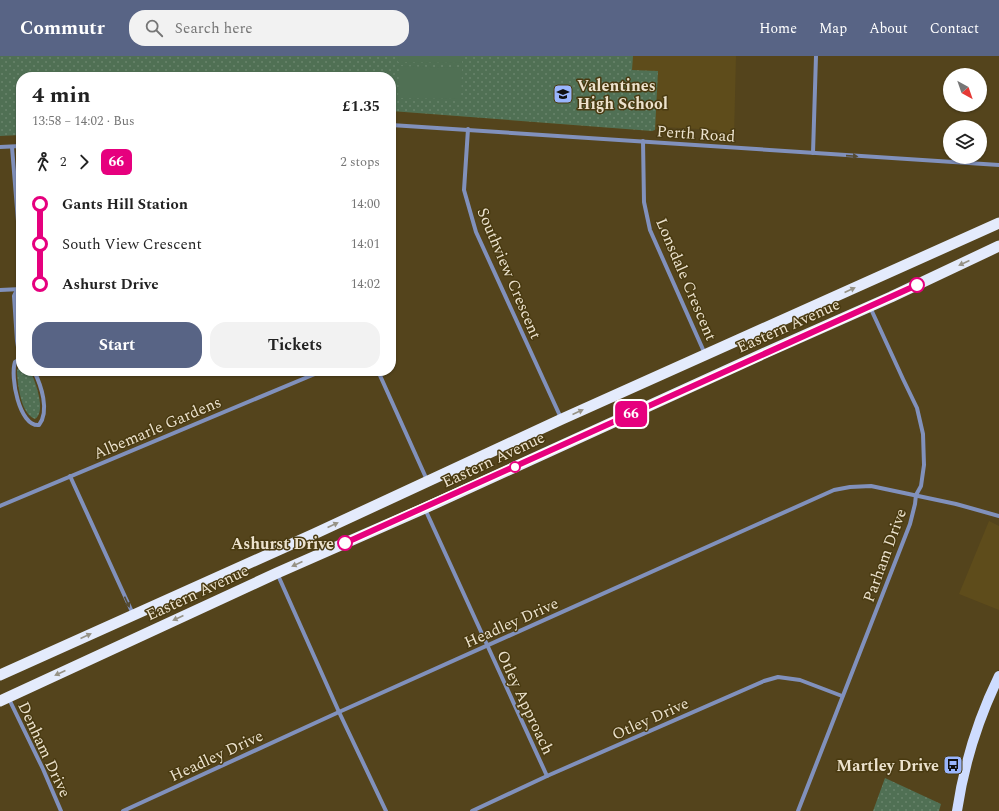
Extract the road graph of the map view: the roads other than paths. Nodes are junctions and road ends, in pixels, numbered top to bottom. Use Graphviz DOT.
graph roads {
  1 [pos="816,56"];
  2 [pos="396,125"];
  3 [pos="468,129"];
  4 [pos="643,141"];
  5 [pos="12,147"];
  6 [pos="16,147"];
  7 [pos="0,148"];
  8 [pos="813,153"];
  9 [pos="999,165"];
  10 [pos="16,212"];
  11 [pos="999,223"];
  12 [pos="999,246"];
  13 [pos="16,289"];
  14 [pos="0,290"];
  15 [pos="16,293"];
  16 [pos="870,306"];
  17 [pos="16,326"];
  18 [pos="706,355"];
  19 [pos="16,362"];
  20 [pos="36,376"];
  21 [pos="310,376"];
  22 [pos="380,376"];
  23 [pos="562,419"];
  24 [pos="70,476"];
  25 [pos="428,482"];
  26 [pos="916,495"];
  27 [pos="0,506"];
  28 [pos="425,508"];
  29 [pos="999,516"];
  30 [pos="277,573"];
  31 [pos="133,615"];
  32 [pos="487,646"];
  33 [pos="0,675"];
  34 [pos="999,676"];
  35 [pos="842,696"];
  36 [pos="4,699"];
  37 [pos="339,712"];
  38 [pos="547,776"];
  39 [pos="61,811"];
  40 [pos="123,811"];
  41 [pos="386,811"];
  42 [pos="472,811"];
  43 [pos="798,811"];
  44 [pos="957,811"];
  1 -- 8 [label="street"];
  2 -- 3 [label="street, Perth Road"];
  3 -- 4 [label="street, Perth Road"];
  3 -- 23 [label="street, Southview Crescent"];
  4 -- 8 [label="street, Perth Road"];
  4 -- 18 [label="street, Lonsdale Crescent"];
  5 -- 6 [label="street"];
  5 -- 7 [label="street"];
  5 -- 10 [label="street"];
  8 -- 9 [label="street, Perth Road, one-way"];
  18 -- 11 [label="highway, Eastern Avenue, one-way"];
  12 -- 16 [label="highway, Eastern Avenue, one-way"];
  13 -- 14 [label="street"];
  15 -- 17 [label="street"];
  16 -- 26 [label="street, Parham Drive"];
  16 -- 28 [label="highway, Eastern Avenue"];
  23 -- 18 [label="highway, Eastern Avenue, one-way"];
  19 -- 20 [label="street"];
  21 -- 24 [label="street, Albemarle Gardens"];
  22 -- 25 [label="street"];
  23 -- 25 [label="highway, Eastern Avenue"];
  24 -- 27 [label="street, Albemarle Gardens"];
  24 -- 31 [label="street, one-way"];
  31 -- 25 [label="highway, Eastern Avenue, one-way"];
  26 -- 29 [label="street, Headley Drive"];
  26 -- 32 [label="street, Headley Drive"];
  26 -- 35 [label="street, Parham Drive"];
  28 -- 30 [label="highway, Eastern Avenue, one-way"];
  28 -- 32 [label="street, Otley Approach"];
  30 -- 36 [label="highway, Eastern Avenue, one-way"];
  30 -- 37 [label="street"];
  33 -- 31 [label="highway, Eastern Avenue, one-way"];
  32 -- 37 [label="street, Headley Drive"];
  32 -- 38 [label="street, Otley Approach"];
  34 -- 44 [label="main road"];
  35 -- 38 [label="street, Otley Drive"];
  35 -- 43 [label="street, Parham Drive"];
  36 -- 39 [label="street, Denham Drive"];
  37 -- 40 [label="street, Headley Drive"];
  37 -- 41 [label="street"];
  38 -- 42 [label="street, Otley Drive"];
}
